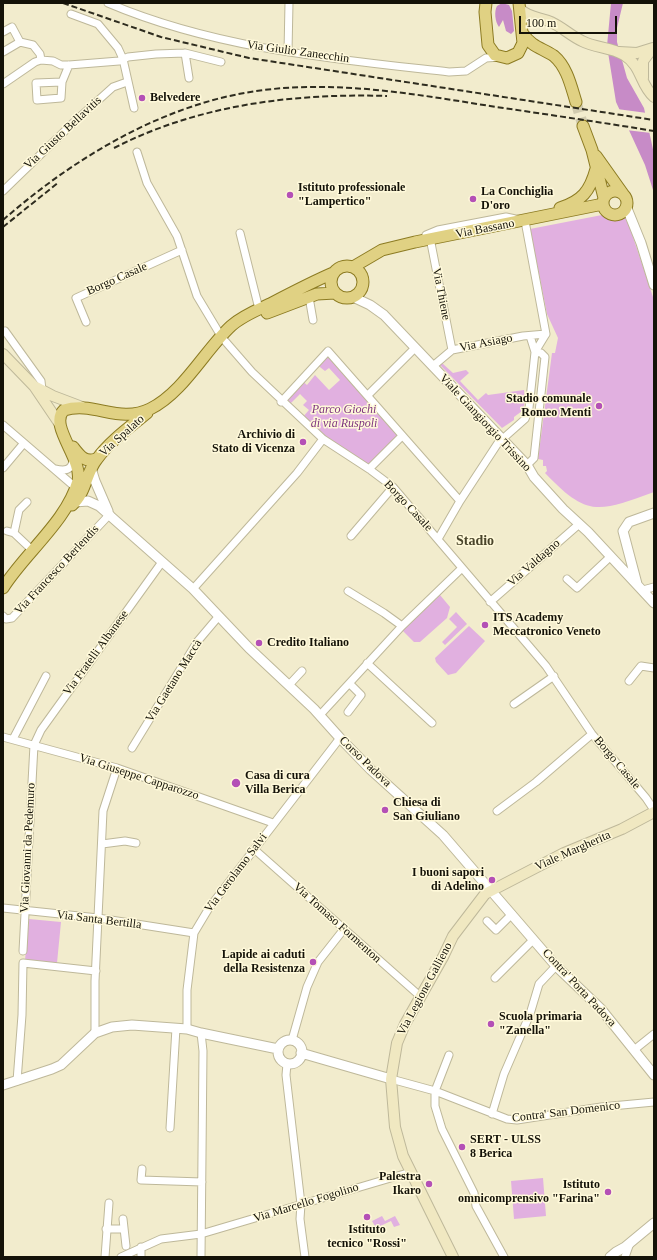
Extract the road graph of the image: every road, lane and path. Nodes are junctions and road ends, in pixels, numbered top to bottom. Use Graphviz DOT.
graph roads {
  1 [pos="289,3"];
  2 [pos="486,3"];
  3 [pos="110,4"];
  4 [pos="519,6"];
  5 [pos="72,14"];
  6 [pos="538,19"];
  7 [pos="3,32"];
  8 [pos="523,32"];
  9 [pos="20,42"];
  10 [pos="488,45"];
  11 [pos="535,47"];
  12 [pos="653,48"];
  13 [pos="520,50"];
  14 [pos="3,52"];
  15 [pos="288,52"];
  16 [pos="185,53"];
  17 [pos="622,53"];
  18 [pos="500,57"];
  19 [pos="486,58"];
  20 [pos="123,59"];
  21 [pos="41,60"];
  22 [pos="221,62"];
  23 [pos="69,65"];
  24 [pos="189,78"];
  25 [pos="643,78"];
  26 [pos="62,82"];
  27 [pos="127,82"];
  28 [pos="3,84"];
  29 [pos="654,97"];
  30 [pos="576,102"];
  31 [pos="134,108"];
  32 [pos="583,126"];
  33 [pos="592,150"];
  34 [pos="137,152"];
  35 [pos="596,168"];
  36 [pos="3,191"];
  37 [pos="623,194"];
  38 [pos="604,201"];
  39 [pos="626,206"];
  40 [pos="546,217"];
  41 [pos="525,221"];
  42 [pos="240,233"];
  43 [pos="430,238"];
  44 [pos="416,242"];
  45 [pos="182,250"];
  46 [pos="368,258"];
  47 [pos="353,267"];
  48 [pos="333,273"];
  49 [pos="362,275"];
  50 [pos="654,285"];
  51 [pos="335,293"];
  52 [pos="309,297"];
  53 [pos="354,297"];
  54 [pos="259,309"];
  55 [pos="313,320"];
  56 [pos="86,322"];
  57 [pos="5,331"];
  58 [pos="546,334"];
  59 [pos="530,336"];
  60 [pos="223,338"];
  61 [pos="416,348"];
  62 [pos="452,350"];
  63 [pos="535,352"];
  64 [pos="3,354"];
  65 [pos="433,366"];
  66 [pos="38,388"];
  67 [pos="368,395"];
  68 [pos="281,402"];
  69 [pos="159,404"];
  70 [pos="82,407"];
  71 [pos="123,415"];
  72 [pos="59,423"];
  73 [pos="3,425"];
  74 [pos="129,428"];
  75 [pos="64,435"];
  76 [pos="402,436"];
  77 [pos="323,439"];
  78 [pos="501,439"];
  79 [pos="24,442"];
  80 [pos="73,456"];
  81 [pos="94,463"];
  82 [pos="527,465"];
  83 [pos="3,468"];
  84 [pos="54,469"];
  85 [pos="369,469"];
  86 [pos="393,487"];
  87 [pos="77,494"];
  88 [pos="460,501"];
  89 [pos="27,502"];
  90 [pos="654,513"];
  91 [pos="110,514"];
  92 [pos="60,515"];
  93 [pos="578,524"];
  94 [pos="352,536"];
  95 [pos="438,539"];
  96 [pos="32,550"];
  97 [pos="610,557"];
  98 [pos="162,562"];
  99 [pos="461,569"];
  100 [pos="567,579"];
  101 [pos="654,587"];
  102 [pos="3,588"];
  103 [pos="640,588"];
  104 [pos="193,589"];
  105 [pos="348,591"];
  106 [pos="490,602"];
  107 [pos="654,603"];
  108 [pos="3,616"];
  109 [pos="219,616"];
  110 [pos="402,626"];
  111 [pos="367,664"];
  112 [pos="654,668"];
  113 [pos="302,671"];
  114 [pos="46,676"];
  115 [pos="554,676"];
  116 [pos="629,681"];
  117 [pos="289,684"];
  118 [pos="350,684"];
  119 [pos="514,704"];
  120 [pos="348,712"];
  121 [pos="320,715"];
  122 [pos="432,723"];
  123 [pos="592,734"];
  124 [pos="3,737"];
  125 [pos="340,738"];
  126 [pos="13,739"];
  127 [pos="34,745"];
  128 [pos="132,748"];
  129 [pos="117,768"];
  130 [pos="497,811"];
  131 [pos="654,811"];
  132 [pos="273,823"];
  133 [pos="136,843"];
  134 [pos="102,844"];
  135 [pos="254,849"];
  136 [pos="491,890"];
  137 [pos="3,908"];
  138 [pos="24,911"];
  139 [pos="512,914"];
  140 [pos="98,918"];
  141 [pos="487,921"];
  142 [pos="344,929"];
  143 [pos="194,933"];
  144 [pos="533,940"];
  145 [pos="23,951"];
  146 [pos="556,966"];
  147 [pos="96,971"];
  148 [pos="495,978"];
  149 [pos="420,997"];
  150 [pos="176,1028"];
  151 [pos="187,1029"];
  152 [pos="95,1033"];
  153 [pos="201,1034"];
  154 [pos="654,1034"];
  155 [pos="292,1040"];
  156 [pos="278,1048"];
  157 [pos="634,1050"];
  158 [pos="301,1053"];
  159 [pos="450,1056"];
  160 [pos="287,1064"];
  161 [pos="654,1075"];
  162 [pos="391,1079"];
  163 [pos="17,1081"];
  164 [pos="3,1085"];
  165 [pos="435,1091"];
  166 [pos="654,1102"];
  167 [pos="492,1114"];
  168 [pos="170,1128"];
  169 [pos="142,1169"];
  170 [pos="411,1172"];
  171 [pos="202,1182"];
  172 [pos="109,1203"];
  173 [pos="301,1204"];
  174 [pos="123,1219"];
  175 [pos="654,1224"];
  176 [pos="106,1229"];
  177 [pos="123,1229"];
  178 [pos="201,1234"];
  179 [pos="630,1243"];
  180 [pos="126,1246"];
  181 [pos="141,1247"];
  182 [pos="616,1255"];
  183 [pos="105,1257"];
  184 [pos="121,1257"];
  185 [pos="141,1257"];
  186 [pos="201,1257"];
  187 [pos="305,1257"];
  188 [pos="453,1257"];
  189 [pos="504,1257"];
  190 [pos="625,1257"];
  1 -- 15 [label="street"];
  2 -- 10 [label="main road"];
  3 -- 15 [label="street, Via Giulio Zanecchin"];
  4 -- 6 [label="main road"];
  4 -- 8 [label="main road"];
  5 -- 20 [label="street"];
  6 -- 8 [label="main road"];
  6 -- 17 [label="main road"];
  7 -- 9 [label="street"];
  8 -- 11 [label="main road"];
  8 -- 13 [label="main road"];
  9 -- 14 [label="street"];
  9 -- 21 [label="street"];
  10 -- 18 [label="main road"];
  10 -- 19 [label="street"];
  11 -- 13 [label="main road"];
  11 -- 30 [label="main road"];
  12 -- 17 [label="main road"];
  12 -- 25 [label="main road"];
  13 -- 18 [label="main road"];
  15 -- 19 [label="street, Via Giulio Zanecchin"];
  16 -- 20 [label="street"];
  16 -- 22 [label="street"];
  16 -- 24 [label="street"];
  17 -- 25 [label="main road"];
  18 -- 19 [label="street, Via Giulio Zanecchin"];
  20 -- 23 [label="street"];
  20 -- 27 [label="street"];
  21 -- 23 [label="street"];
  21 -- 28 [label="street"];
  23 -- 26 [label="street"];
  25 -- 29 [label="main road"];
  27 -- 31 [label="street"];
  27 -- 36 [label="street, Via Giusto Bellavitis"];
  32 -- 33 [label="main road"];
  33 -- 35 [label="main road"];
  33 -- 37 [label="main road"];
  34 -- 45 [label="street, Borgo Casale"];
  35 -- 38 [label="main road"];
  35 -- 40 [label="main road"];
  37 -- 38 [label="main road"];
  37 -- 39 [label="main road"];
  38 -- 39 [label="main road"];
  38 -- 40 [label="main road, Via Bassano"];
  39 -- 50 [label="street"];
  40 -- 41 [label="main road, Via Bassano"];
  41 -- 43 [label="main road, Via Bassano"];
  41 -- 44 [label="street"];
  41 -- 58 [label="street"];
  42 -- 54 [label="street"];
  43 -- 44 [label="main road, Via Bassano"];
  43 -- 62 [label="street, Via Thiene"];
  44 -- 46 [label="main road, Via Bassano"];
  45 -- 56 [label="street, Borgo Casale"];
  45 -- 60 [label="street, Borgo Casale"];
  46 -- 47 [label="main road, Via Bassano"];
  46 -- 49 [label="main road"];
  47 -- 48 [label="main road, Viale Giangiorgio Trissino"];
  47 -- 49 [label="main road"];
  48 -- 51 [label="main road"];
  48 -- 54 [label="main road, Viale Giangiorgio Trissino"];
  49 -- 53 [label="main road"];
  51 -- 52 [label="main road, Viale Giangiorgio Trissino"];
  51 -- 53 [label="main road, Viale Giangiorgio Trissino"];
  52 -- 55 [label="street"];
  52 -- 60 [label="main road, Viale Giangiorgio Trissino"];
  53 -- 61 [label="street, Viale Giangiorgio Trissino"];
  54 -- 60 [label="main road, Viale Giangiorgio Trissino"];
  57 -- 66 [label="street"];
  58 -- 59 [label="street, Via Asiago"];
  58 -- 63 [label="street"];
  59 -- 62 [label="street, Via Asiago"];
  59 -- 63 [label="street"];
  60 -- 68 [label="street, Borgo Casale"];
  60 -- 69 [label="main road, Viale Giangiorgio Trissino"];
  61 -- 65 [label="street, Viale Giangiorgio Trissino"];
  61 -- 67 [label="street"];
  62 -- 65 [label="street, Via Asiago"];
  63 -- 78 [label="street"];
  63 -- 82 [label="street"];
  64 -- 66 [label="main road, Viale Giangiorgio Trissino"];
  65 -- 78 [label="street, Viale Giangiorgio Trissino"];
  66 -- 70 [label="main road, Viale Giangiorgio Trissino"];
  66 -- 72 [label="main road, Viale Giangiorgio Trissino"];
  67 -- 68 [label="street"];
  67 -- 76 [label="street"];
  68 -- 77 [label="street, Borgo Casale"];
  69 -- 71 [label="main road, Viale Giangiorgio Trissino"];
  69 -- 74 [label="main road, Via Spalato"];
  70 -- 71 [label="main road, Viale Giangiorgio Trissino"];
  70 -- 72 [label="main road, Viale Giangiorgio Trissino"];
  71 -- 74 [label="main road"];
  72 -- 75 [label="main road, Viale Giangiorgio Trissino"];
  73 -- 79 [label="street"];
  74 -- 81 [label="main road, Via Spalato"];
  75 -- 80 [label="main road, Viale Giangiorgio Trissino"];
  75 -- 81 [label="main road"];
  76 -- 85 [label="street"];
  76 -- 88 [label="street"];
  77 -- 85 [label="street, Borgo Casale"];
  77 -- 104 [label="street"];
  78 -- 82 [label="street, Viale Giangiorgio Trissino"];
  78 -- 88 [label="street"];
  79 -- 83 [label="street"];
  79 -- 84 [label="street"];
  80 -- 84 [label="street"];
  80 -- 87 [label="main road, Viale Giangiorgio Trissino"];
  81 -- 87 [label="main road, Via Spalato"];
  81 -- 91 [label="street, Corso Padova"];
  82 -- 93 [label="street, Viale Giangiorgio Trissino"];
  84 -- 87 [label="street"];
  85 -- 86 [label="street, Borgo Casale"];
  86 -- 94 [label="street"];
  86 -- 95 [label="street, Borgo Casale"];
  87 -- 91 [label="street, Corso Padova"];
  87 -- 92 [label="main road, Via Spalato"];
  87 -- 92 [label="main road"];
  88 -- 95 [label="street"];
  89 -- 96 [label="street"];
  90 -- 103 [label="street, Viale Giangiorgio Trissino"];
  91 -- 98 [label="street, Corso Padova"];
  91 -- 108 [label="street, Via Francesco Berlendis"];
  92 -- 96 [label="main road"];
  93 -- 97 [label="street, Viale Giangiorgio Trissino"];
  93 -- 106 [label="street, Via Valdagno"];
  95 -- 99 [label="street, Borgo Casale"];
  96 -- 102 [label="main road"];
  97 -- 100 [label="street"];
  97 -- 103 [label="street, Viale Giangiorgio Trissino"];
  98 -- 104 [label="street, Corso Padova"];
  98 -- 127 [label="street, Via Fratelli Albanese"];
  99 -- 106 [label="street, Borgo Casale"];
  99 -- 110 [label="street"];
  101 -- 103 [label="street"];
  103 -- 107 [label="street, Viale Giangiorgio Trissino"];
  104 -- 109 [label="street, Corso Padova"];
  105 -- 110 [label="street"];
  106 -- 115 [label="street, Borgo Casale"];
  109 -- 117 [label="street, Corso Padova"];
  109 -- 128 [label="street, Via Gaetano Maccà"];
  110 -- 111 [label="street"];
  111 -- 118 [label="street"];
  111 -- 122 [label="street"];
  112 -- 116 [label="street"];
  113 -- 117 [label="street"];
  114 -- 126 [label="street"];
  115 -- 119 [label="street"];
  115 -- 123 [label="street, Borgo Casale"];
  117 -- 121 [label="street, Corso Padova"];
  118 -- 120 [label="street"];
  118 -- 121 [label="street"];
  121 -- 125 [label="street, Corso Padova"];
  123 -- 130 [label="street"];
  123 -- 131 [label="street, Borgo Casale"];
  124 -- 126 [label="street, Via Giuseppe Capparozzo"];
  125 -- 132 [label="street, Via Gerolamo Salvi"];
  125 -- 136 [label="street, Corso Padova"];
  126 -- 127 [label="street, Via Giuseppe Capparozzo"];
  127 -- 129 [label="street, Via Giuseppe Capparozzo"];
  127 -- 138 [label="street, Via Giovanni da Pedemuro"];
  129 -- 132 [label="street, Via Giuseppe Capparozzo"];
  129 -- 134 [label="street"];
  131 -- 136 [label="main road, Viale Margherita"];
  132 -- 135 [label="street, Via Gerolamo Salvi"];
  133 -- 134 [label="street"];
  134 -- 140 [label="street"];
  135 -- 142 [label="street, Via Tomaso Formenton"];
  135 -- 143 [label="street, Via Gerolamo Salvi"];
  136 -- 139 [label="street, Contra' Porta Padova"];
  136 -- 149 [label="main road, Via Legione Gallieno"];
  137 -- 138 [label="street, Via Santa Bertilla"];
  138 -- 140 [label="street, Via Santa Bertilla"];
  138 -- 145 [label="street, Via Giovanni da Pedemuro"];
  139 -- 141 [label="street"];
  139 -- 144 [label="street, Contra' Porta Padova"];
  140 -- 143 [label="street, Via Santa Bertilla"];
  140 -- 147 [label="street"];
  142 -- 149 [label="street, Via Tomaso Formenton"];
  142 -- 155 [label="street"];
  143 -- 151 [label="street, Via Gerolamo Salvi"];
  144 -- 146 [label="street, Contra' Porta Padova"];
  144 -- 148 [label="street, Contra' Porta Padova"];
  146 -- 157 [label="street, Contra' Porta Padova"];
  146 -- 167 [label="street"];
  147 -- 152 [label="street"];
  147 -- 163 [label="street"];
  149 -- 162 [label="main road, Via Legione Gallieno"];
  150 -- 151 [label="street"];
  150 -- 152 [label="street"];
  150 -- 168 [label="street"];
  151 -- 153 [label="street"];
  152 -- 163 [label="street"];
  153 -- 156 [label="street"];
  153 -- 171 [label="street"];
  154 -- 157 [label="street"];
  155 -- 156 [label="street"];
  155 -- 158 [label="street"];
  156 -- 160 [label="street"];
  157 -- 161 [label="street, Contra' Porta Padova"];
  158 -- 160 [label="street"];
  158 -- 162 [label="street"];
  159 -- 165 [label="street"];
  160 -- 173 [label="street"];
  162 -- 165 [label="street, Contra' San Domenico"];
  162 -- 170 [label="main road, Via Legione Gallieno"];
  163 -- 164 [label="street"];
  165 -- 167 [label="street, Contra' San Domenico"];
  165 -- 189 [label="street"];
  166 -- 167 [label="street, Contra' San Domenico"];
  169 -- 171 [label="street"];
  170 -- 173 [label="street, Via Marcello Fogolino"];
  170 -- 188 [label="main road, Via Legione Gallieno"];
  171 -- 178 [label="street"];
  172 -- 176 [label="street"];
  173 -- 178 [label="street, Via Marcello Fogolino"];
  173 -- 187 [label="street"];
  174 -- 177 [label="street"];
  175 -- 179 [label="street"];
  176 -- 177 [label="street"];
  176 -- 183 [label="street"];
  177 -- 180 [label="street"];
  178 -- 181 [label="street, Via Marcello Fogolino"];
  178 -- 186 [label="street"];
  179 -- 182 [label="street"];
  179 -- 190 [label="street"];
  181 -- 184 [label="street, Via Marcello Fogolino"];
  181 -- 185 [label="street"];
}
